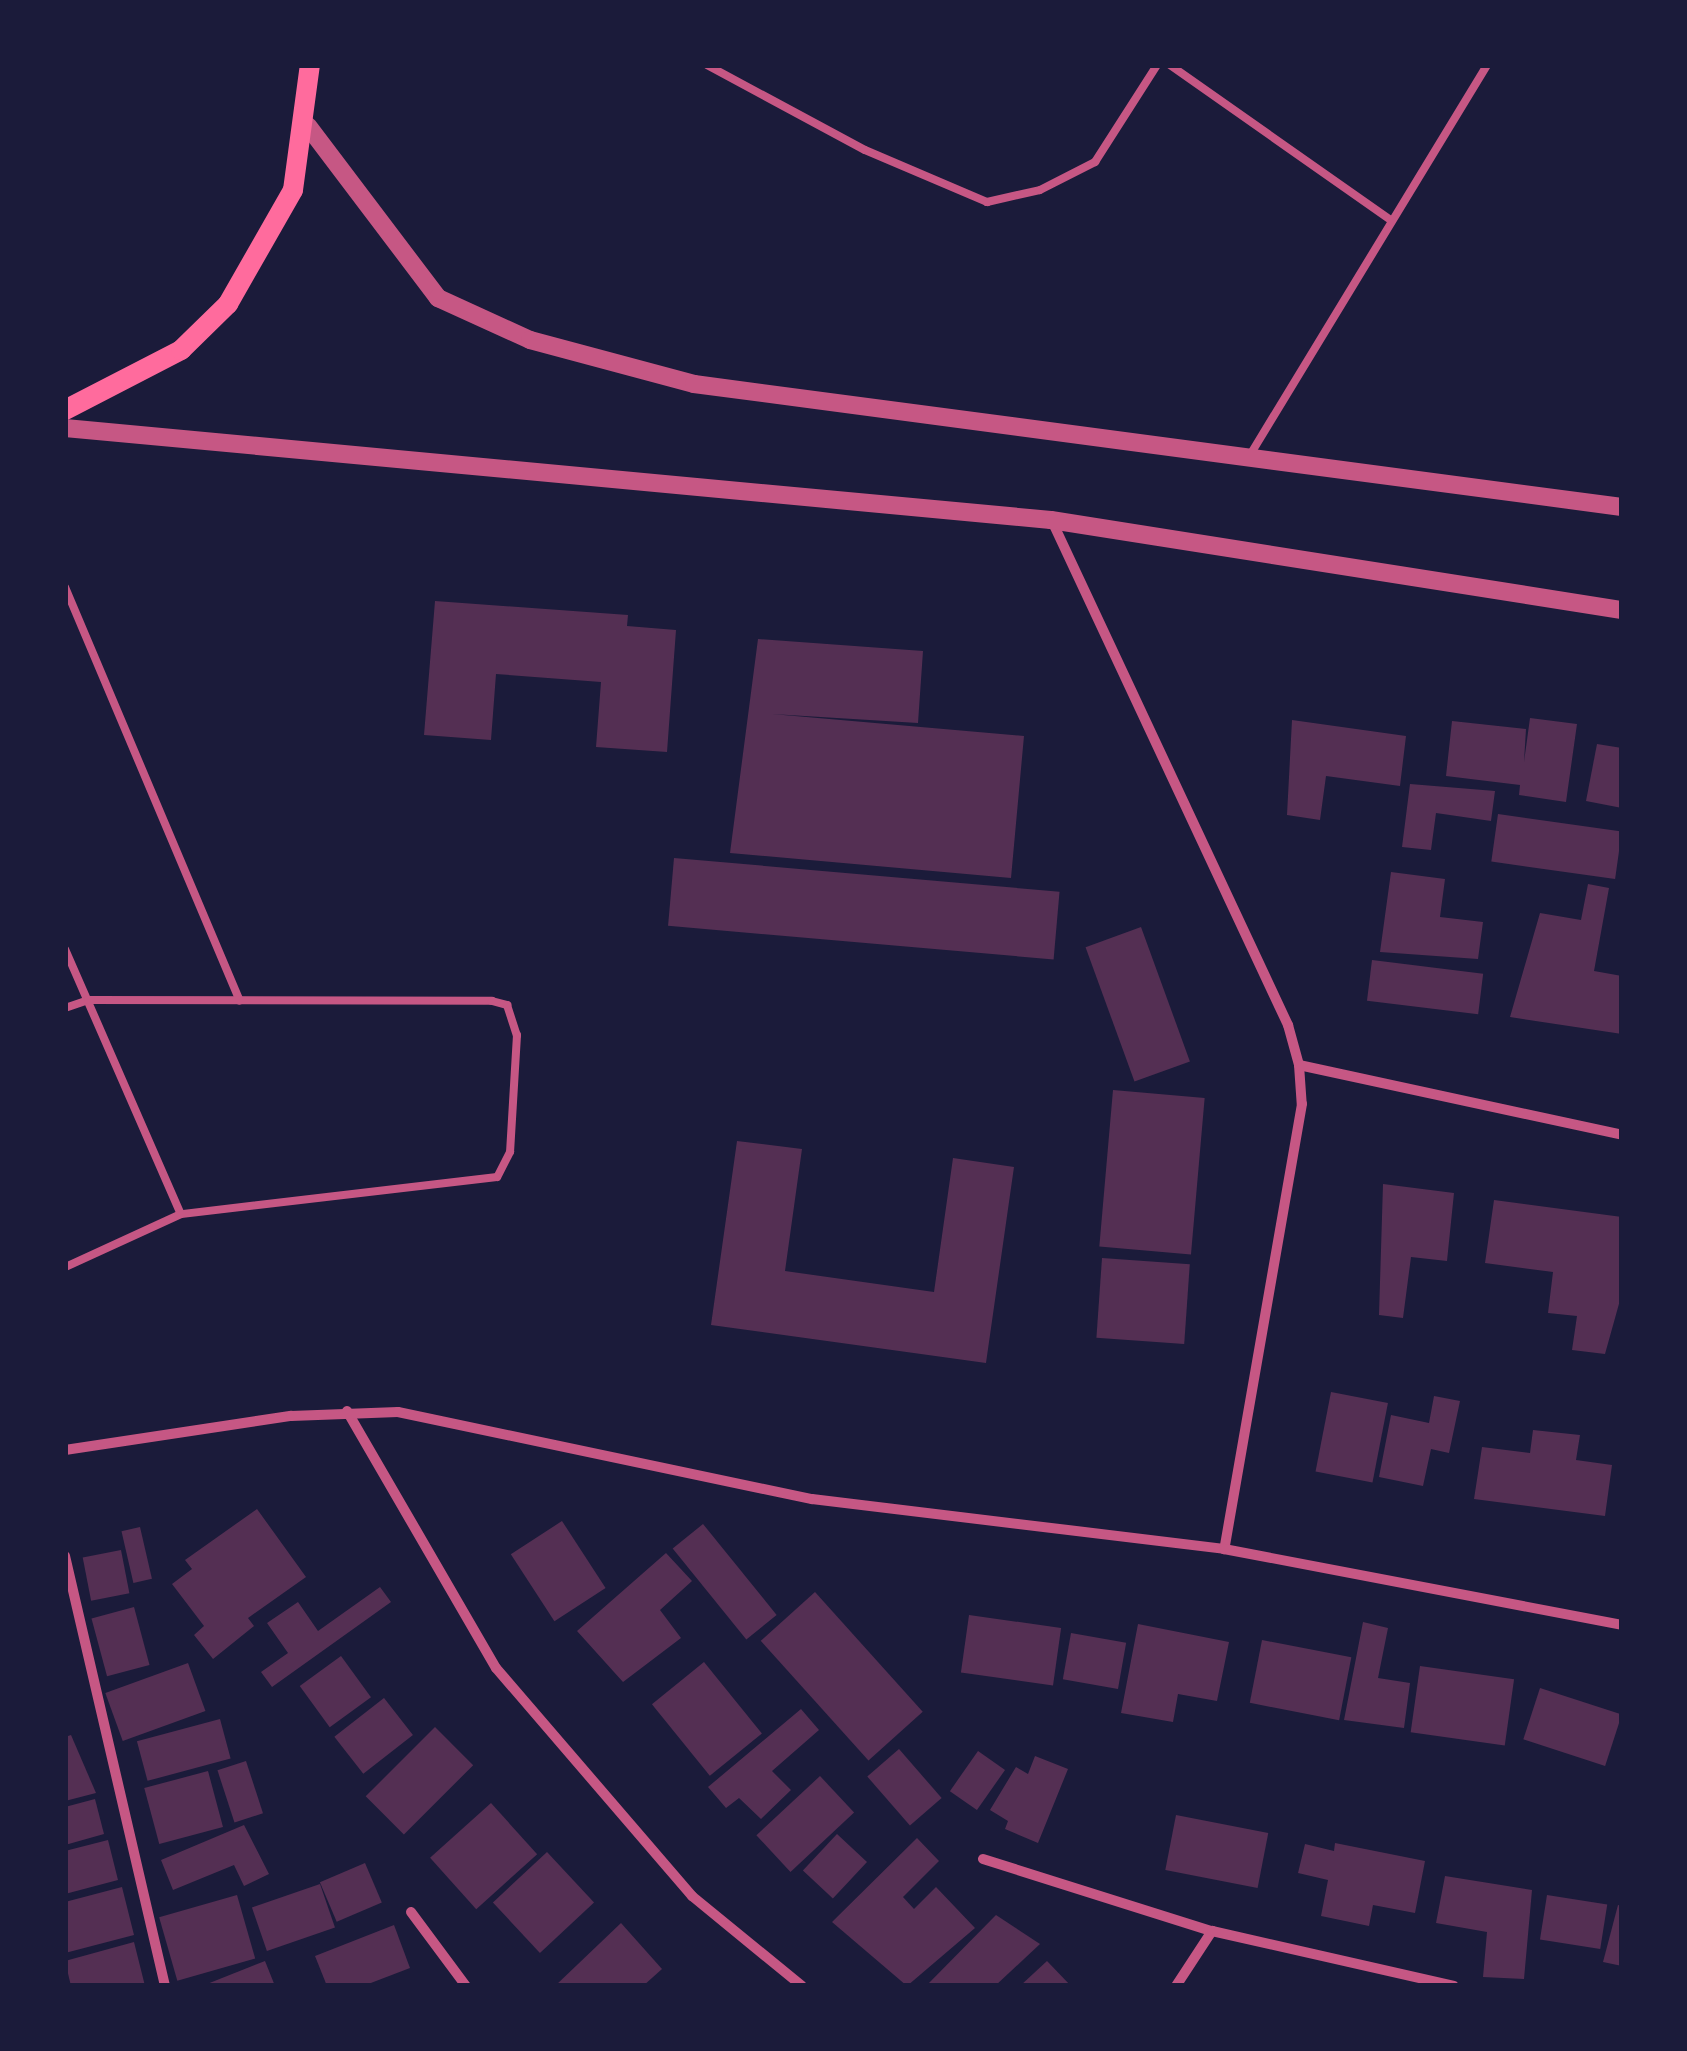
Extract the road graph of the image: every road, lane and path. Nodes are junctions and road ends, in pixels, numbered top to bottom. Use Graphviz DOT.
graph roads {
  1 [pos="310,65"];
  2 [pos="707,65"];
  3 [pos="1157,65"];
  4 [pos="1170,65"];
  5 [pos="1486,65"];
  6 [pos="308,126"];
  7 [pos="1392,221"];
  8 [pos="65,410"];
  9 [pos="65,428"];
  10 [pos="1250,455"];
  11 [pos="1622,507"];
  12 [pos="1051,520"];
  13 [pos="65,587"];
  14 [pos="1622,610"];
  15 [pos="65,949"];
  16 [pos="88,1000"];
  17 [pos="240,1000"];
  18 [pos="65,1008"];
  19 [pos="1298,1065"];
  20 [pos="1622,1135"];
  21 [pos="182,1214"];
  22 [pos="65,1267"];
  23 [pos="348,1411"];
  24 [pos="65,1450"];
  25 [pos="1224,1549"];
  26 [pos="65,1556"];
  27 [pos="1622,1625"];
  28 [pos="984,1858"];
  29 [pos="411,1912"];
  30 [pos="1212,1931"];
  31 [pos="165,1986"];
  32 [pos="466,1986"];
  33 [pos="802,1986"];
  34 [pos="1176,1986"];
  35 [pos="1454,1986"];
  1 -- 6 [label="main road"];
  2 -- 3 [label="lane"];
  4 -- 7 [label="lane"];
  5 -- 7 [label="lane"];
  6 -- 8 [label="main road"];
  6 -- 10 [label="street"];
  7 -- 10 [label="lane"];
  9 -- 12 [label="street"];
  10 -- 11 [label="street"];
  12 -- 14 [label="street"];
  12 -- 19 [label="street"];
  13 -- 17 [label="lane"];
  15 -- 16 [label="lane"];
  16 -- 17 [label="lane"];
  16 -- 18 [label="lane"];
  16 -- 21 [label="lane"];
  17 -- 21 [label="lane"];
  19 -- 20 [label="street"];
  19 -- 25 [label="street"];
  21 -- 22 [label="lane"];
  23 -- 24 [label="street"];
  23 -- 25 [label="street"];
  23 -- 33 [label="street"];
  25 -- 27 [label="street"];
  26 -- 31 [label="street"];
  28 -- 30 [label="street"];
  29 -- 32 [label="street"];
  30 -- 34 [label="street"];
  30 -- 35 [label="street"];
}
